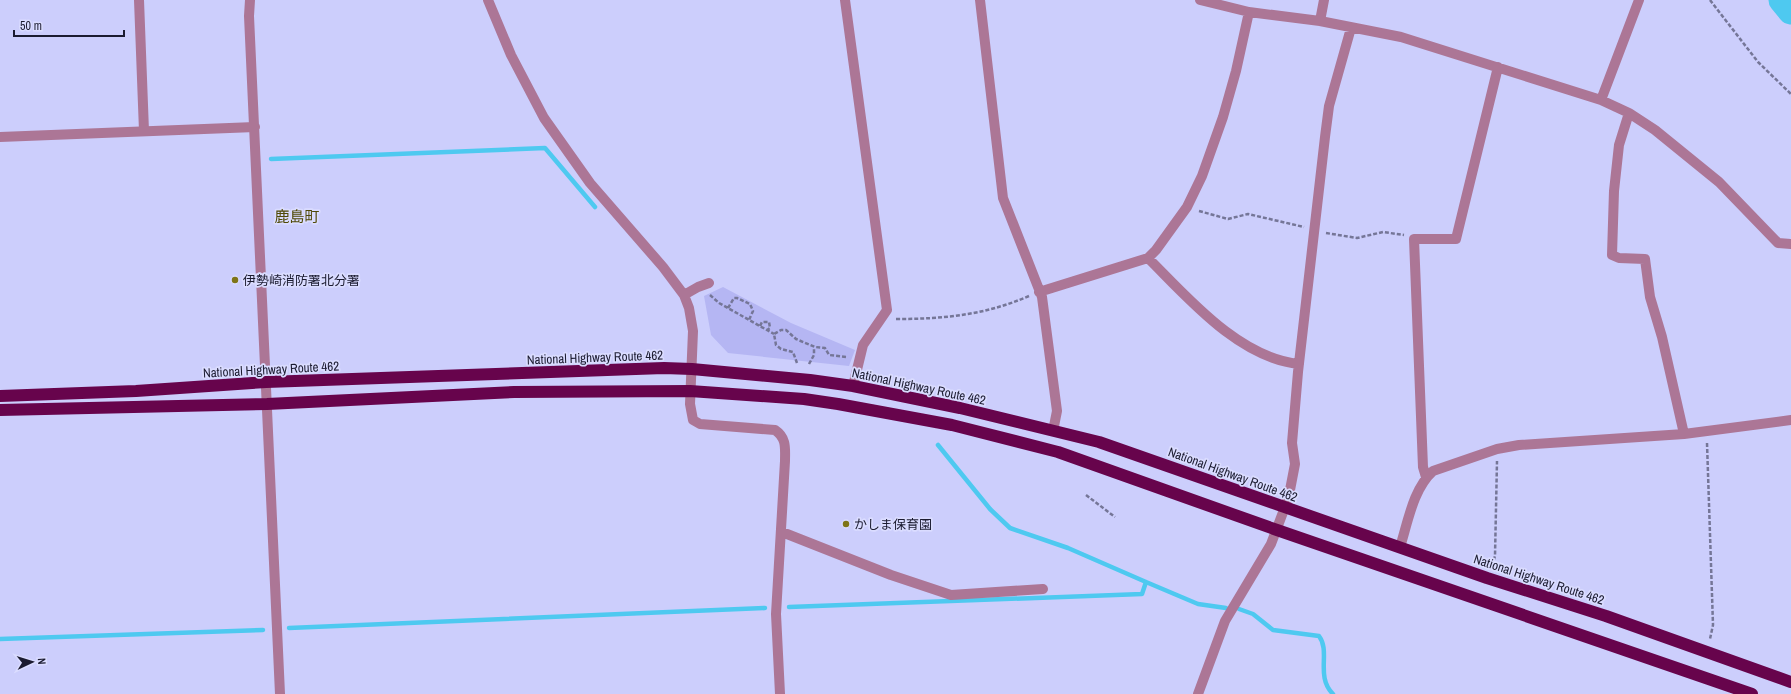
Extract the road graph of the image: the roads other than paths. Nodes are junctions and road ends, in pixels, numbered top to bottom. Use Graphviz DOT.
graph roads {
  1 [pos="139,0"];
  2 [pos="250,0"];
  3 [pos="488,0"];
  4 [pos="845,0"];
  5 [pos="980,0"];
  6 [pos="1200,0"];
  7 [pos="1324,0"];
  8 [pos="1639,0"];
  9 [pos="1249,12"];
  10 [pos="1320,21"];
  11 [pos="1351,28"];
  12 [pos="1498,67"];
  13 [pos="1601,100"];
  14 [pos="1629,113"];
  15 [pos="255,127"];
  16 [pos="144,131"];
  17 [pos="0,137"];
  18 [pos="1791,244"];
  19 [pos="1148,258"];
  20 [pos="708,288"];
  21 [pos="1040,292"];
  22 [pos="684,295"];
  23 [pos="1299,364"];
  24 [pos="692,369"];
  25 [pos="266,382"];
  26 [pos="853,386"];
  27 [pos="690,392"];
  28 [pos="0,396"];
  29 [pos="267,404"];
  30 [pos="0,410"];
  31 [pos="1791,420"];
  32 [pos="1053,431"];
  33 [pos="1684,434"];
  34 [pos="1426,477"];
  35 [pos="1285,507"];
  36 [pos="1277,530"];
  37 [pos="781,534"];
  38 [pos="1400,547"];
  39 [pos="1043,589"];
  40 [pos="1791,682"];
  41 [pos="280,694"];
  42 [pos="780,694"];
  43 [pos="1198,694"];
  44 [pos="1752,694"];
  1 -- 16 [label="street"];
  2 -- 15 [label="street"];
  3 -- 22 [label="street"];
  4 -- 26 [label="street"];
  5 -- 21 [label="street"];
  6 -- 9 [label="street"];
  7 -- 10 [label="street"];
  8 -- 13 [label="street"];
  9 -- 10 [label="street"];
  9 -- 19 [label="street"];
  10 -- 11 [label="street"];
  11 -- 12 [label="street"];
  11 -- 23 [label="street"];
  12 -- 13 [label="street"];
  12 -- 34 [label="street"];
  13 -- 14 [label="street"];
  14 -- 18 [label="street"];
  14 -- 33 [label="street"];
  15 -- 16 [label="street"];
  15 -- 25 [label="street"];
  16 -- 17 [label="street"];
  19 -- 21 [label="street"];
  19 -- 23 [label="street"];
  20 -- 22 [label="street"];
  21 -- 32 [label="street"];
  22 -- 24 [label="street"];
  23 -- 35 [label="street"];
  24 -- 25 [label="highway, National Highway Route 462"];
  24 -- 26 [label="highway, National Highway Route 462"];
  24 -- 27 [label="street"];
  25 -- 28 [label="highway, National Highway Route 462"];
  25 -- 29 [label="street"];
  26 -- 32 [label="highway, National Highway Route 462"];
  27 -- 29 [label="highway"];
  27 -- 36 [label="highway"];
  27 -- 37 [label="street"];
  29 -- 30 [label="highway"];
  29 -- 41 [label="street"];
  31 -- 33 [label="street"];
  32 -- 35 [label="highway, National Highway Route 462"];
  33 -- 34 [label="street"];
  34 -- 38 [label="street"];
  35 -- 36 [label="street"];
  35 -- 38 [label="highway, National Highway Route 462"];
  36 -- 43 [label="street"];
  36 -- 44 [label="highway"];
  37 -- 39 [label="street"];
  37 -- 42 [label="street"];
  38 -- 40 [label="highway, National Highway Route 462"];
}
